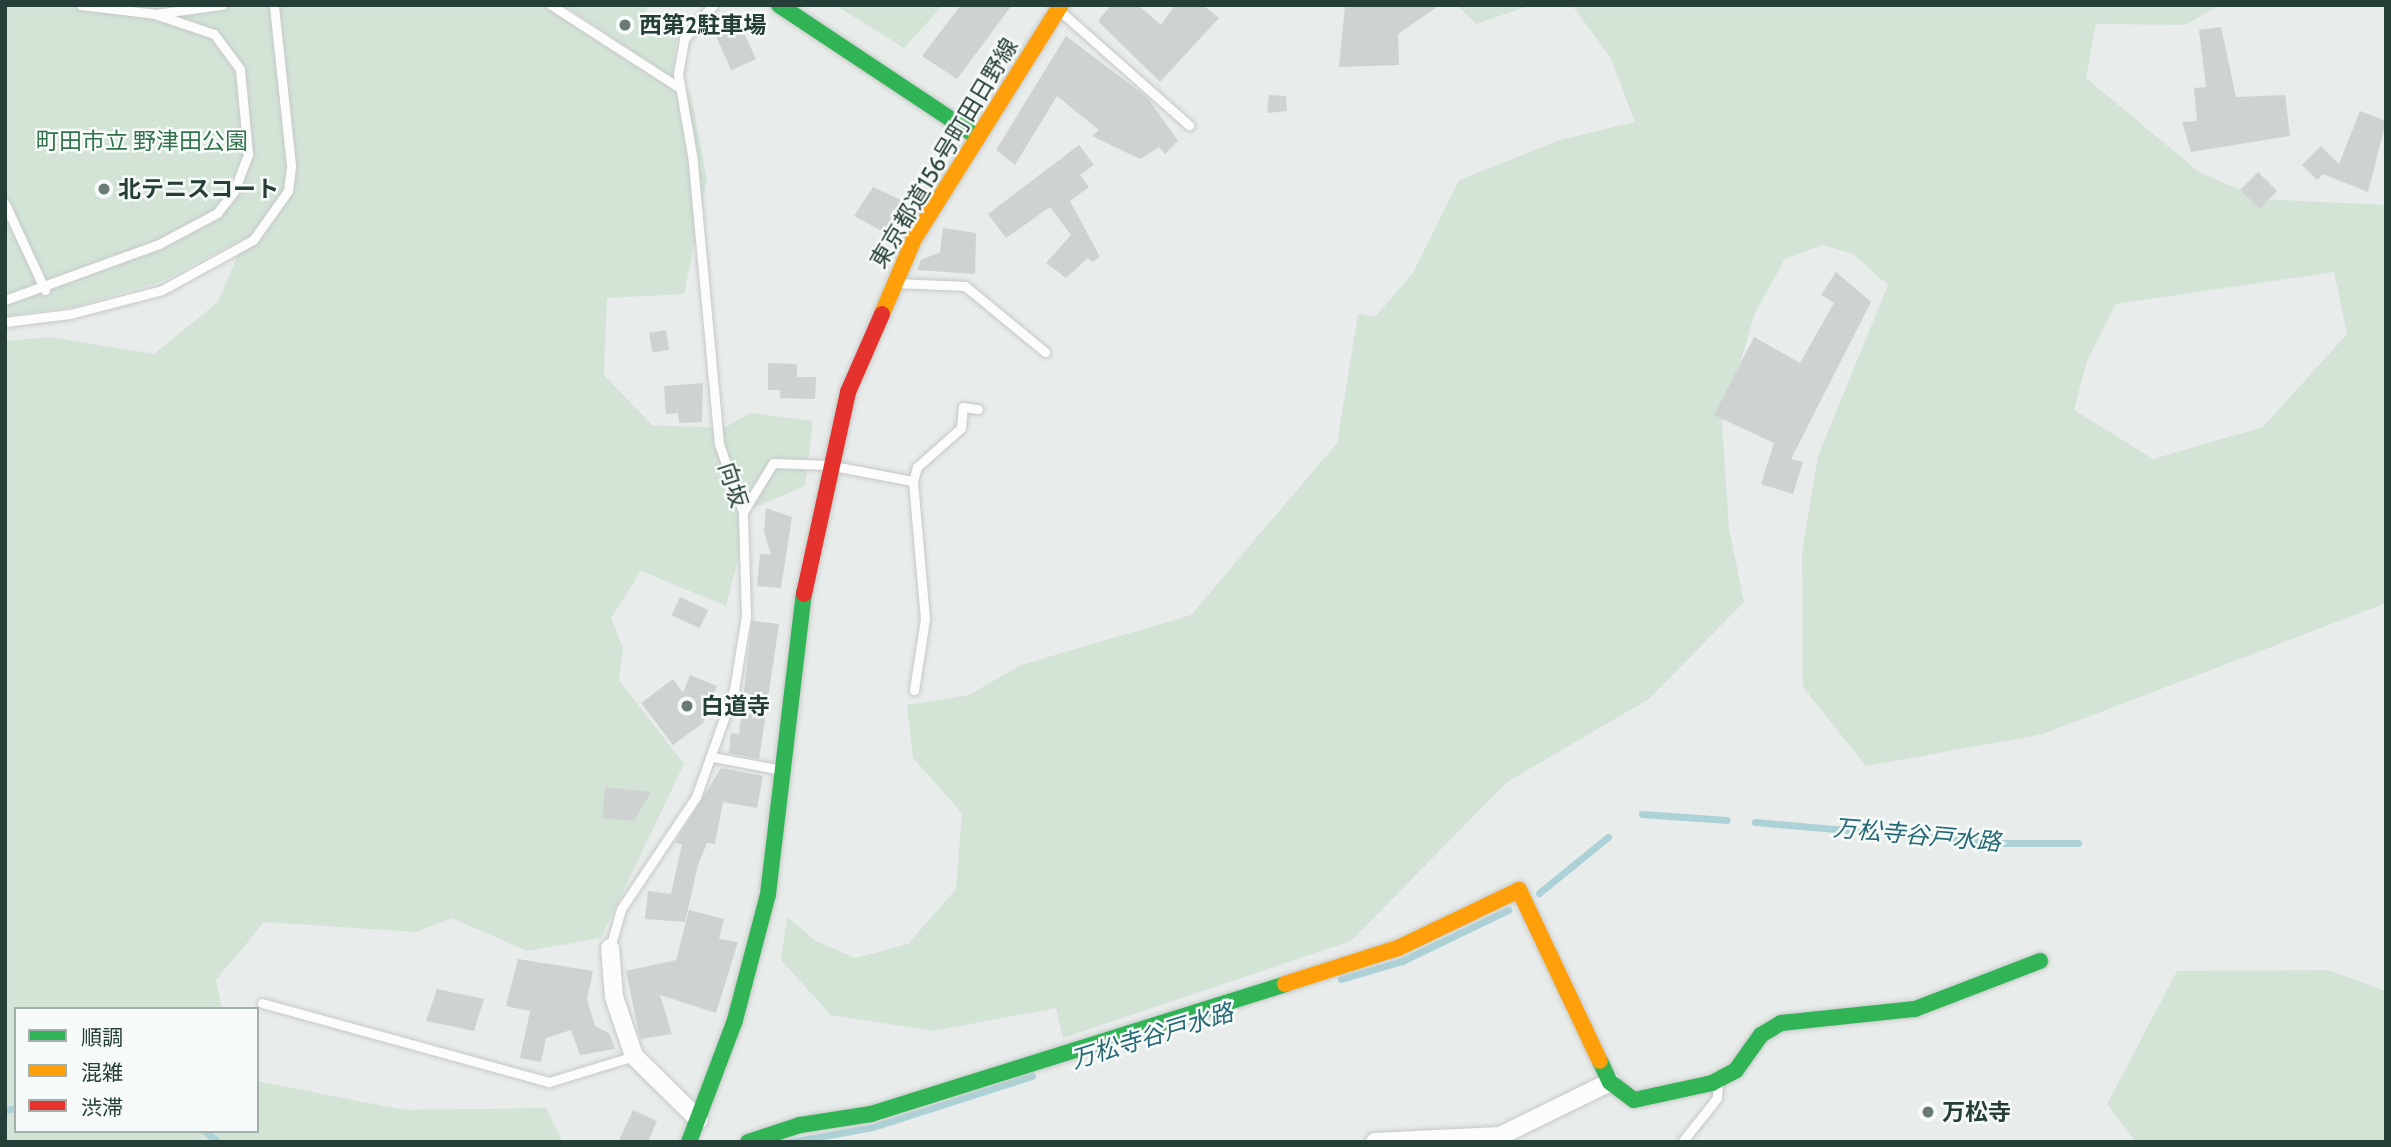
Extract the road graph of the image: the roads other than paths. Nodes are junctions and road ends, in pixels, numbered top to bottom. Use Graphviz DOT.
graph roads {
  1 [pos="81,5"];
  2 [pos="222,5"];
  3 [pos="274,5"];
  4 [pos="551,5"];
  5 [pos="713,5"];
  6 [pos="779,5"];
  7 [pos="1059,7"];
  8 [pos="155,14"];
  9 [pos="680,88"];
  10 [pos="1189,125"];
  11 [pos="976,136"];
  12 [pos="5,204"];
  13 [pos="893,282"];
  14 [pos="44,290"];
  15 [pos="5,300"];
  16 [pos="5,322"];
  17 [pos="1045,352"];
  18 [pos="978,409"];
  19 [pos="828,465"];
  20 [pos="913,481"];
  21 [pos="743,512"];
  22 [pos="914,690"];
  23 [pos="712,757"];
  24 [pos="784,771"];
  25 [pos="610,948"];
  26 [pos="2040,961"];
  27 [pos="262,1003"];
  28 [pos="634,1056"];
  29 [pos="1719,1079"];
  30 [pos="1610,1082"];
  31 [pos="699,1120"];
  32 [pos="689,1142"];
  33 [pos="748,1142"];
  34 [pos="1375,1142"];
  35 [pos="1682,1142"];
  1 -- 8 [label="lane"];
  2 -- 8 [label="lane"];
  3 -- 16 [label="lane"];
  4 -- 9 [label="lane"];
  5 -- 9 [label="lane, 向坂"];
  6 -- 11 [label="street"];
  7 -- 10 [label="lane"];
  7 -- 11 [label="street, 東京都道156号町田日野線"];
  8 -- 14 [label="lane"];
  9 -- 21 [label="lane, 向坂"];
  11 -- 13 [label="street, 東京都道156号町田日野線"];
  12 -- 14 [label="lane"];
  13 -- 17 [label="lane"];
  13 -- 19 [label="street, 東京都道156号町田日野線"];
  14 -- 15 [label="lane"];
  18 -- 20 [label="lane"];
  19 -- 20 [label="lane"];
  19 -- 21 [label="lane"];
  19 -- 24 [label="street, 東京都道156号町田日野線"];
  20 -- 22 [label="lane"];
  21 -- 23 [label="lane, 向坂"];
  23 -- 24 [label="lane"];
  23 -- 25 [label="lane, 向坂"];
  24 -- 31 [label="street, 東京都道156号町田日野線"];
  25 -- 28 [label="street"];
  26 -- 29 [label="street"];
  27 -- 28 [label="lane"];
  28 -- 31 [label="street"];
  29 -- 30 [label="street"];
  29 -- 35 [label="lane"];
  30 -- 33 [label="street"];
  30 -- 34 [label="street"];
  31 -- 32 [label="street, 東京都道156号町田日野線"];
}
